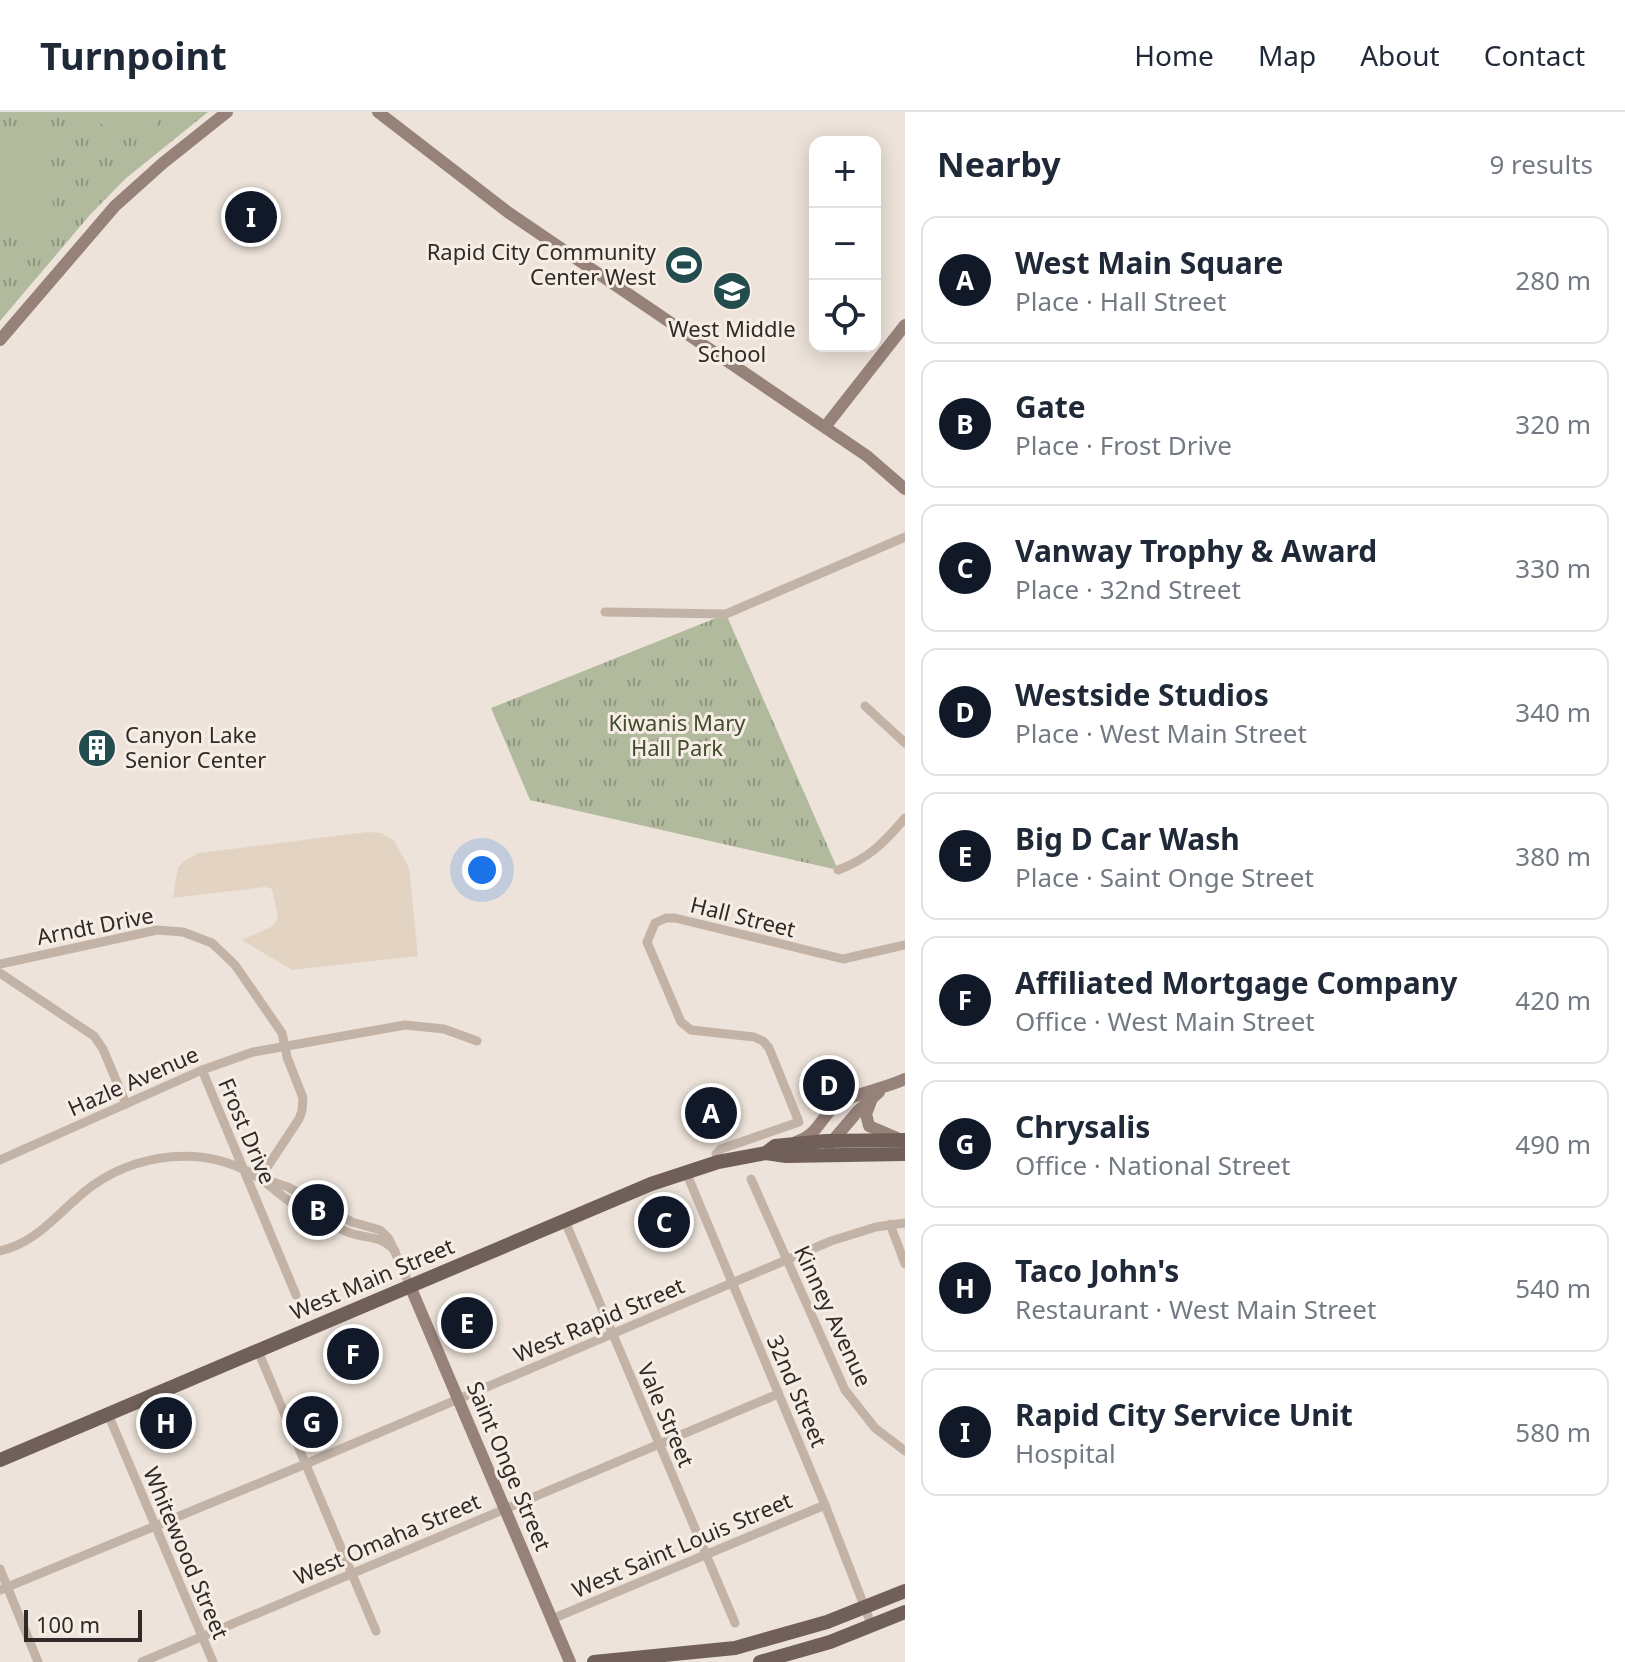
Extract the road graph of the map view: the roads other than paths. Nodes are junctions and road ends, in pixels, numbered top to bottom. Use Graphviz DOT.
graph roads {
  1 [pos="227,112"];
  2 [pos="378,112"];
  3 [pos="905,325"];
  4 [pos="0,340"];
  5 [pos="825,427"];
  6 [pos="905,489"];
  7 [pos="905,537"];
  8 [pos="605,612"];
  9 [pos="865,706"];
  10 [pos="905,743"];
  11 [pos="905,818"];
  12 [pos="838,870"];
  13 [pos="905,945"];
  14 [pos="0,964"];
  15 [pos="0,973"];
  16 [pos="477,1041"];
  17 [pos="285,1046"];
  18 [pos="202,1070"];
  19 [pos="905,1079"];
  20 [pos="879,1092"];
  21 [pos="841,1102"];
  22 [pos="126,1104"];
  23 [pos="762,1136"];
  24 [pos="834,1141"];
  25 [pos="789,1144"];
  26 [pos="905,1144"];
  27 [pos="848,1153"];
  28 [pos="770,1154"];
  29 [pos="0,1160"];
  30 [pos="718,1162"];
  31 [pos="243,1169"];
  32 [pos="686,1172"];
  33 [pos="260,1178"];
  34 [pos="751,1179"];
  35 [pos="565,1221"];
  36 [pos="905,1223"];
  37 [pos="890,1224"];
  38 [pos="0,1251"];
  39 [pos="787,1260"];
  40 [pos="905,1264"];
  41 [pos="732,1283"];
  42 [pos="410,1286"];
  43 [pos="296,1295"];
  44 [pos="612,1333"];
  45 [pos="258,1351"];
  46 [pos="778,1394"];
  47 [pos="459,1399"];
  48 [pos="108,1414"];
  49 [pos="659,1444"];
  50 [pos="905,1451"];
  51 [pos="0,1460"];
  52 [pos="306,1464"];
  53 [pos="825,1505"];
  54 [pos="506,1509"];
  55 [pos="155,1527"];
  56 [pos="706,1555"];
  57 [pos="0,1569"];
  58 [pos="352,1573"];
  59 [pos="4,1588"];
  60 [pos="905,1591"];
  61 [pos="905,1598"];
  62 [pos="865,1607"];
  63 [pos="905,1612"];
  64 [pos="552,1619"];
  65 [pos="735,1623"];
  66 [pos="872,1626"];
  67 [pos="376,1631"];
  68 [pos="202,1636"];
  69 [pos="722,1650"];
  70 [pos="794,1654"];
  71 [pos="38,1662"];
  72 [pos="142,1662"];
  73 [pos="213,1662"];
  74 [pos="570,1662"];
  75 [pos="594,1662"];
  76 [pos="671,1662"];
  77 [pos="760,1662"];
  1 -- 4 [label="street"];
  2 -- 5 [label="street"];
  3 -- 5 [label="street"];
  5 -- 6 [label="street"];
  7 -- 8 [label="street"];
  9 -- 10 [label="street"];
  11 -- 12 [label="street"];
  13 -- 23 [label="street, Hall Street"];
  14 -- 17 [label="street, Arndt Drive"];
  15 -- 22 [label="street"];
  16 -- 17 [label="street, Hazle Avenue"];
  17 -- 18 [label="street, Hazle Avenue"];
  17 -- 33 [label="street, Arndt Drive"];
  18 -- 22 [label="street, Hazle Avenue"];
  18 -- 31 [label="street, Frost Drive"];
  19 -- 20 [label="street"];
  20 -- 21 [label="street"];
  20 -- 24 [label="street"];
  20 -- 26 [label="street"];
  21 -- 24 [label="street"];
  21 -- 25 [label="street, West Main Street"];
  22 -- 29 [label="street, Hazle Avenue"];
  23 -- 28 [label="street"];
  23 -- 30 [label="street, Hall Street"];
  24 -- 25 [label="main road"];
  24 -- 26 [label="main road"];
  24 -- 27 [label="street"];
  24 -- 28 [label="street, West Main Street"];
  25 -- 28 [label="main road, West Main Street"];
  26 -- 27 [label="main road"];
  27 -- 28 [label="main road"];
  28 -- 30 [label="main road, West Main Street"];
  30 -- 32 [label="main road, West Main Street"];
  31 -- 33 [label="street"];
  31 -- 38 [label="street"];
  31 -- 43 [label="street, Frost Drive"];
  32 -- 35 [label="main road, West Main Street"];
  32 -- 41 [label="street, 32nd Street"];
  33 -- 42 [label="street"];
  34 -- 39 [label="street, Kinney Avenue"];
  35 -- 42 [label="main road, West Main Street"];
  35 -- 44 [label="street, Vale Street"];
  36 -- 37 [label="street, West Rapid Street"];
  37 -- 39 [label="street, West Rapid Street"];
  37 -- 40 [label="street"];
  39 -- 41 [label="street, West Rapid Street"];
  39 -- 50 [label="street, Kinney Avenue"];
  41 -- 44 [label="street, West Rapid Street"];
  41 -- 46 [label="street, 32nd Street"];
  42 -- 45 [label="main road, West Main Street"];
  42 -- 47 [label="street, Saint Onge Street"];
  44 -- 47 [label="street, West Rapid Street"];
  44 -- 49 [label="street, Vale Street"];
  45 -- 48 [label="main road, West Main Street"];
  45 -- 52 [label="street"];
  46 -- 49 [label="street, West Omaha Street"];
  46 -- 53 [label="street, 32nd Street"];
  47 -- 52 [label="street, West Rapid Street"];
  47 -- 54 [label="street, Saint Onge Street"];
  48 -- 51 [label="main road, West Main Street"];
  48 -- 55 [label="street, Whitewood Street"];
  49 -- 54 [label="street, West Omaha Street"];
  49 -- 56 [label="street, Vale Street"];
  52 -- 55 [label="street, West Rapid Street"];
  52 -- 58 [label="street"];
  53 -- 56 [label="street, West Saint Louis Street"];
  53 -- 62 [label="street, 32nd Street"];
  54 -- 58 [label="street, West Omaha Street"];
  54 -- 64 [label="street, Saint Onge Street"];
  55 -- 59 [label="street, West Rapid Street"];
  55 -- 68 [label="street, Whitewood Street"];
  56 -- 64 [label="street, West Saint Louis Street"];
  56 -- 65 [label="street, Vale Street"];
  57 -- 59 [label="street"];
  58 -- 67 [label="street"];
  58 -- 68 [label="street, West Omaha Street"];
  59 -- 71 [label="street"];
  60 -- 62 [label="main road"];
  61 -- 66 [label="main road"];
  62 -- 66 [label="street, 32nd Street"];
  62 -- 69 [label="main road"];
  62 -- 70 [label="main road"];
  63 -- 66 [label="main road"];
  64 -- 74 [label="street, Saint Onge Street"];
  66 -- 70 [label="main road"];
  68 -- 72 [label="street, West Omaha Street"];
  68 -- 73 [label="street, Whitewood Street"];
  69 -- 75 [label="main road"];
  69 -- 76 [label="main road"];
  70 -- 77 [label="main road"];
}
